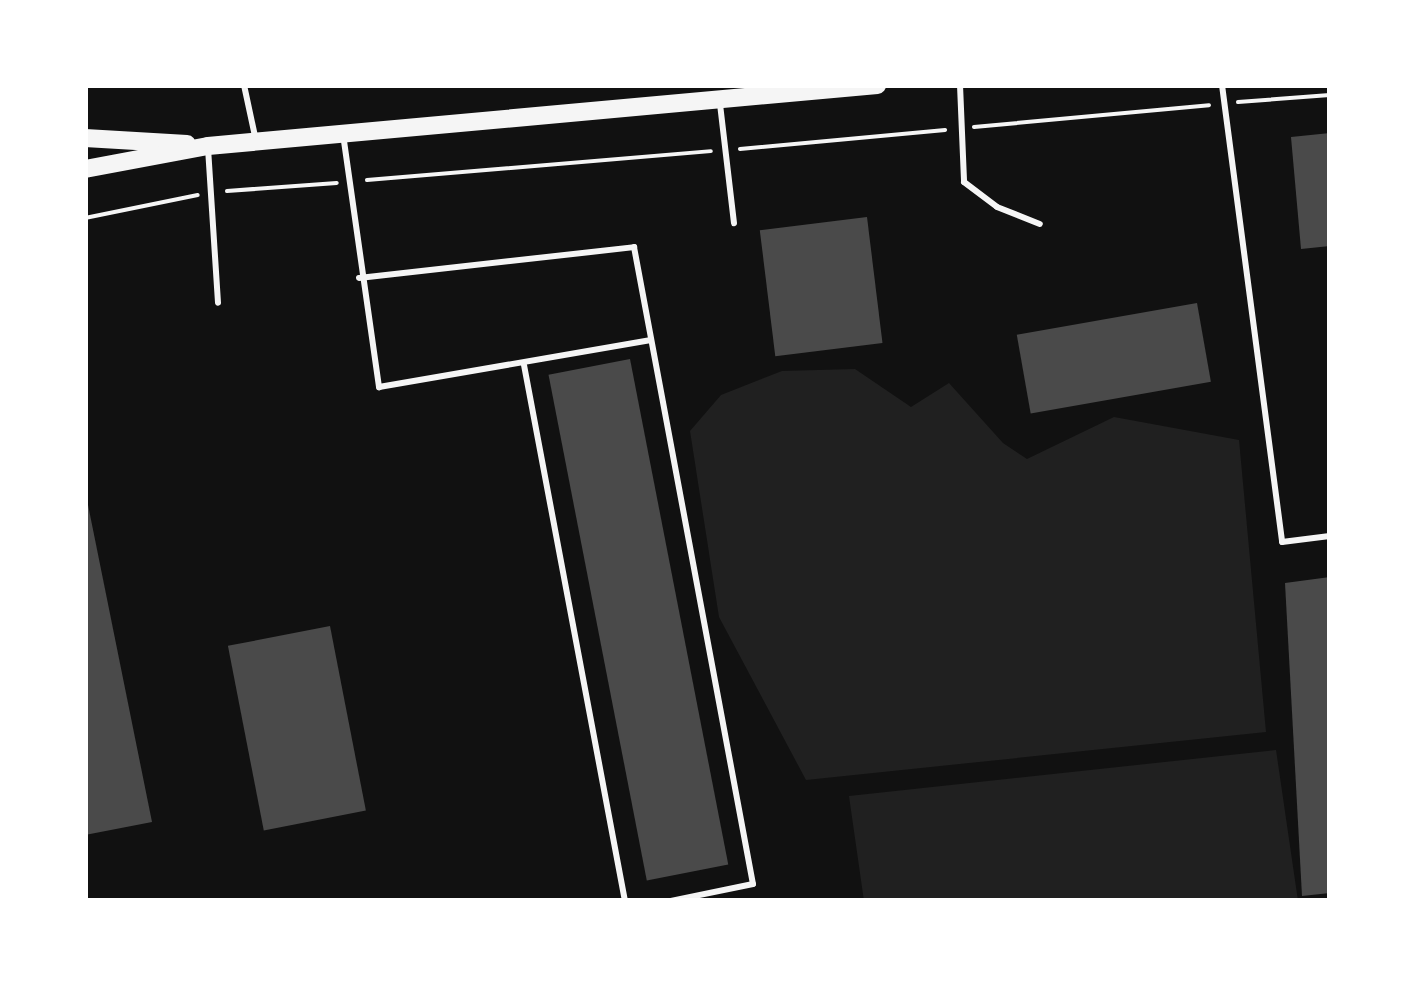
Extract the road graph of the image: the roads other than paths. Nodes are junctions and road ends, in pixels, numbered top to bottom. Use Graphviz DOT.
graph roads {
  1 [pos="244,85"];
  2 [pos="877,85"];
  3 [pos="960,85"];
  4 [pos="1222,85"];
  5 [pos="720,98"];
  6 [pos="343,132"];
  7 [pos="85,138"];
  8 [pos="256,142"];
  9 [pos="208,146"];
  10 [pos="85,169"];
  11 [pos="734,223"];
  12 [pos="1040,224"];
  13 [pos="360,278"];
  14 [pos="218,303"];
  15 [pos="651,340"];
  16 [pos="524,364"];
  17 [pos="1330,536"];
  18 [pos="625,901"];
  19 [pos="670,901"];
  1 -- 8 [label="lane"];
  2 -- 5 [label="street"];
  3 -- 12 [label="lane"];
  4 -- 17 [label="lane"];
  5 -- 6 [label="street"];
  5 -- 11 [label="lane"];
  6 -- 8 [label="street"];
  6 -- 13 [label="lane"];
  7 -- 9 [label="street"];
  8 -- 9 [label="street"];
  9 -- 10 [label="street"];
  9 -- 14 [label="lane"];
  13 -- 15 [label="lane"];
  13 -- 16 [label="lane"];
  15 -- 16 [label="lane"];
  15 -- 19 [label="lane"];
  16 -- 18 [label="lane"];
}
